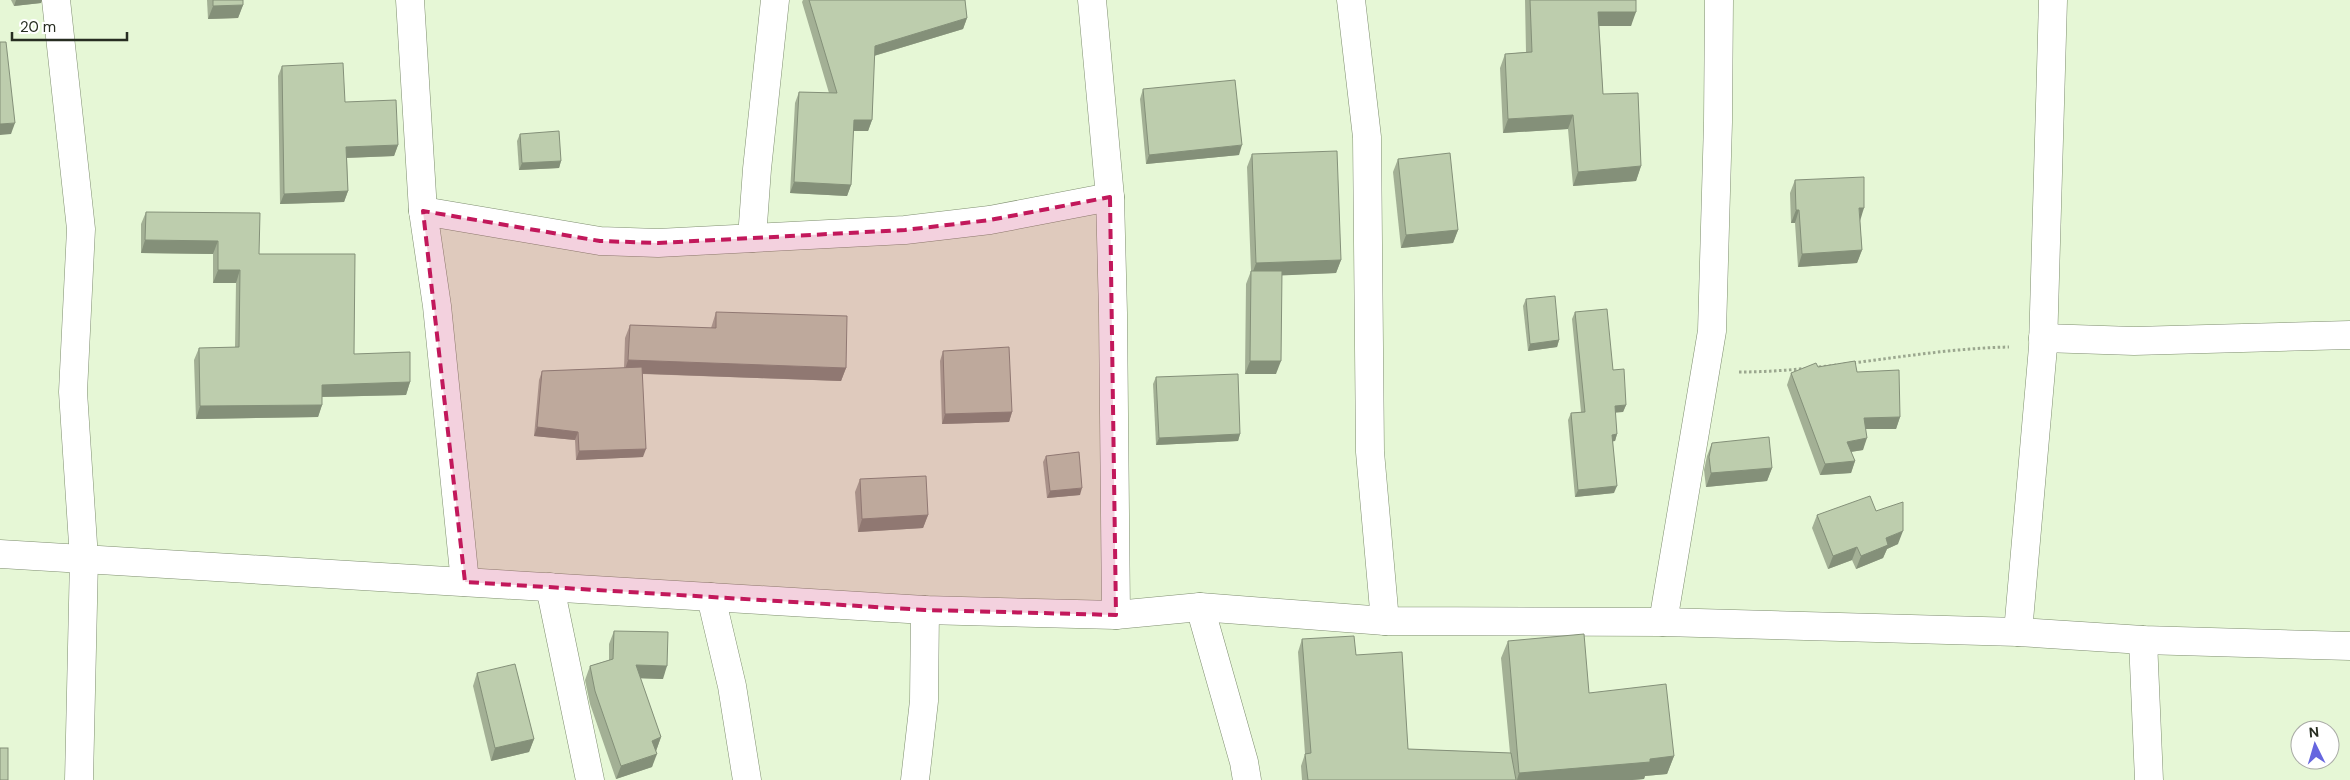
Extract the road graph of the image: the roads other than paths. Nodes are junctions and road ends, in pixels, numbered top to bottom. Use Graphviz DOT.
graph roads {
  1 [pos="56,0"];
  2 [pos="410,0"];
  3 [pos="775,0"];
  4 [pos="1092,0"];
  5 [pos="1351,0"];
  6 [pos="1719,0"];
  7 [pos="2053,0"];
  8 [pos="1110,197"];
  9 [pos="424,211"];
  10 [pos="752,238"];
  11 [pos="2350,335"];
  12 [pos="2043,342"];
  13 [pos="0,554"];
  14 [pos="84,559"];
  15 [pos="465,582"];
  16 [pos="550,587"];
  17 [pos="711,597"];
  18 [pos="1200,607"];
  19 [pos="925,610"];
  20 [pos="1116,615"];
  21 [pos="1385,621"];
  22 [pos="1663,622"];
  23 [pos="2018,632"];
  24 [pos="2143,640"];
  25 [pos="2350,646"];
  26 [pos="79,780"];
  27 [pos="590,780"];
  28 [pos="747,780"];
  29 [pos="915,780"];
  30 [pos="1247,780"];
  31 [pos="2149,780"];
  1 -- 14 [label="street"];
  2 -- 9 [label="street"];
  3 -- 10 [label="street"];
  4 -- 8 [label="street"];
  5 -- 21 [label="street"];
  6 -- 22 [label="street"];
  7 -- 12 [label="street"];
  8 -- 10 [label="street"];
  8 -- 20 [label="street"];
  9 -- 10 [label="street"];
  9 -- 15 [label="street"];
  11 -- 12 [label="street"];
  12 -- 23 [label="street"];
  13 -- 14 [label="street"];
  14 -- 15 [label="street"];
  14 -- 26 [label="street"];
  15 -- 16 [label="street"];
  16 -- 17 [label="street"];
  16 -- 27 [label="street"];
  17 -- 19 [label="street"];
  17 -- 28 [label="street"];
  18 -- 20 [label="street"];
  18 -- 21 [label="street"];
  18 -- 30 [label="street"];
  19 -- 20 [label="street"];
  19 -- 29 [label="street"];
  21 -- 22 [label="street"];
  22 -- 23 [label="street"];
  23 -- 24 [label="street"];
  24 -- 25 [label="street"];
  24 -- 31 [label="street"];
}
